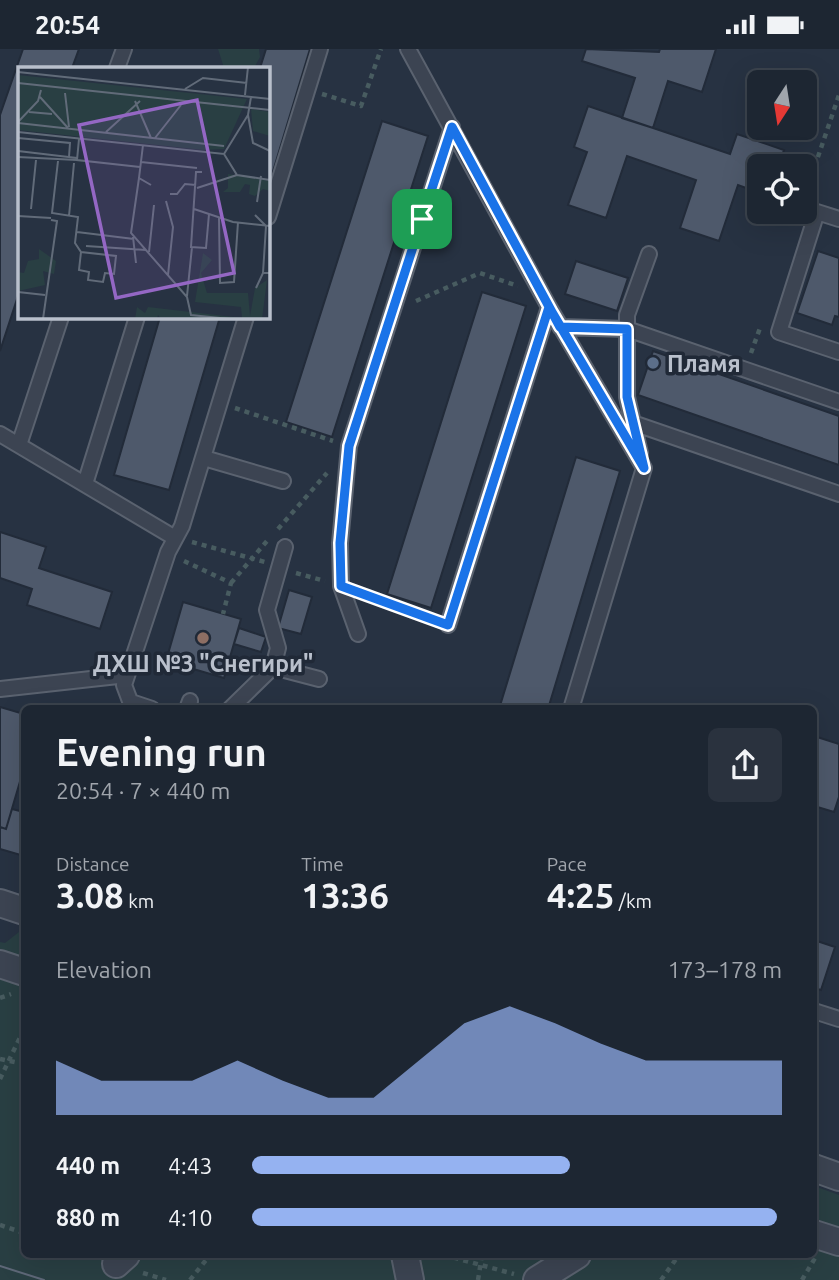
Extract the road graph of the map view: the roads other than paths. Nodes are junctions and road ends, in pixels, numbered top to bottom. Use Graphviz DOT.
graph roads {
  1 [pos="124,49"];
  2 [pos="320,49"];
  3 [pos="408,49"];
  4 [pos="117,67"];
  5 [pos="452,127"];
  6 [pos="270,211"];
  7 [pos="839,219"];
  8 [pos="649,254"];
  9 [pos="545,301"];
  10 [pos="60,319"];
  11 [pos="136,319"];
  12 [pos="245,319"];
  13 [pos="560,327"];
  14 [pos="627,329"];
  15 [pos="839,352"];
  16 [pos="839,402"];
  17 [pos="633,423"];
  18 [pos="0,434"];
  19 [pos="19,445"];
  20 [pos="204,458"];
  21 [pos="644,468"];
  22 [pos="283,481"];
  23 [pos="85,484"];
  24 [pos="839,494"];
  25 [pos="175,538"];
  26 [pos="285,547"];
  27 [pos="448,625"];
  28 [pos="358,634"];
  29 [pos="273,667"];
  30 [pos="127,675"];
  31 [pos="319,679"];
  32 [pos="0,689"];
  33 [pos="132,705"];
  34 [pos="234,705"];
  35 [pos="572,705"];
  36 [pos="0,903"];
  37 [pos="21,910"];
  38 [pos="0,964"];
  39 [pos="21,971"];
  40 [pos="817,1012"];
  41 [pos="839,1019"];
  42 [pos="817,1169"];
  43 [pos="839,1177"];
  44 [pos="817,1235"];
  45 [pos="839,1243"];
  46 [pos="406,1258"];
  47 [pos="572,1258"];
  48 [pos="410,1280"];
  49 [pos="538,1280"];
  1 -- 4 [label="lane"];
  2 -- 6 [label="lane"];
  3 -- 5 [label="lane"];
  5 -- 9 [label="lane"];
  5 -- 28 [label="lane"];
  7 -- 15 [label="lane"];
  8 -- 14 [label="lane"];
  9 -- 13 [label="lane"];
  9 -- 27 [label="lane"];
  10 -- 19 [label="lane"];
  11 -- 23 [label="lane"];
  12 -- 20 [label="lane"];
  13 -- 14 [label="lane"];
  13 -- 21 [label="lane"];
  14 -- 16 [label="lane"];
  14 -- 17 [label="lane"];
  17 -- 21 [label="lane"];
  17 -- 24 [label="lane"];
  18 -- 19 [label="lane"];
  19 -- 23 [label="lane"];
  20 -- 22 [label="lane"];
  20 -- 25 [label="lane"];
  21 -- 35 [label="lane"];
  23 -- 25 [label="lane"];
  25 -- 30 [label="lane"];
  26 -- 29 [label="lane"];
  29 -- 31 [label="lane"];
  29 -- 34 [label="lane"];
  30 -- 32 [label="lane"];
  30 -- 33 [label="lane"];
  36 -- 37 [label="street"];
  38 -- 39 [label="street"];
  40 -- 41 [label="lane"];
  42 -- 43 [label="street"];
  44 -- 45 [label="street"];
  46 -- 48 [label="street"];
  47 -- 49 [label="street"];
}
